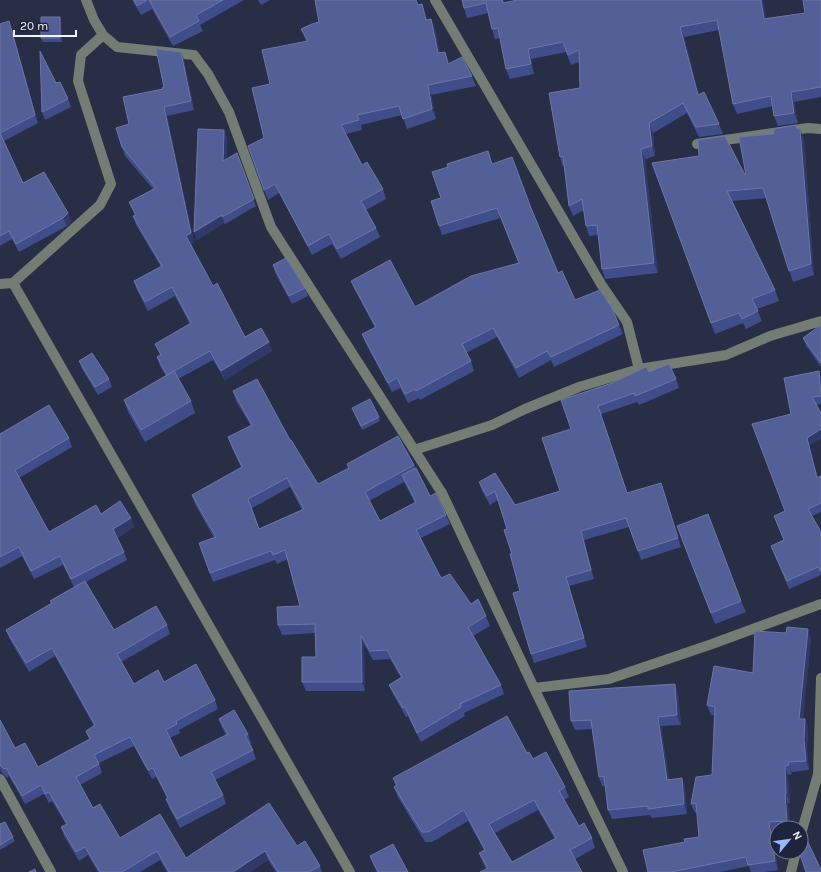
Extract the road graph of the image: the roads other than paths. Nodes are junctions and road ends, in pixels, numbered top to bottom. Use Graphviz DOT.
graph roads {
  1 [pos="86,0"];
  2 [pos="435,0"];
  3 [pos="103,35"];
  4 [pos="821,129"];
  5 [pos="697,144"];
  6 [pos="13,283"];
  7 [pos="0,284"];
  8 [pos="821,321"];
  9 [pos="639,368"];
  10 [pos="414,450"];
  11 [pos="821,604"];
  12 [pos="821,678"];
  13 [pos="534,688"];
  14 [pos="819,774"];
  15 [pos="0,779"];
  16 [pos="805,820"];
  17 [pos="794,860"];
  18 [pos="51,872"];
  19 [pos="350,872"];
  20 [pos="624,872"];
  21 [pos="790,872"];
  1 -- 3 [label="street"];
  2 -- 9 [label="street"];
  3 -- 6 [label="street"];
  3 -- 10 [label="street"];
  4 -- 5 [label="street"];
  6 -- 7 [label="street"];
  6 -- 19 [label="street"];
  8 -- 9 [label="street"];
  9 -- 10 [label="street"];
  10 -- 13 [label="street"];
  11 -- 13 [label="street"];
  12 -- 14 [label="street"];
  13 -- 20 [label="street"];
  14 -- 16 [label="street"];
  15 -- 18 [label="street"];
  17 -- 21 [label="street"];
}
